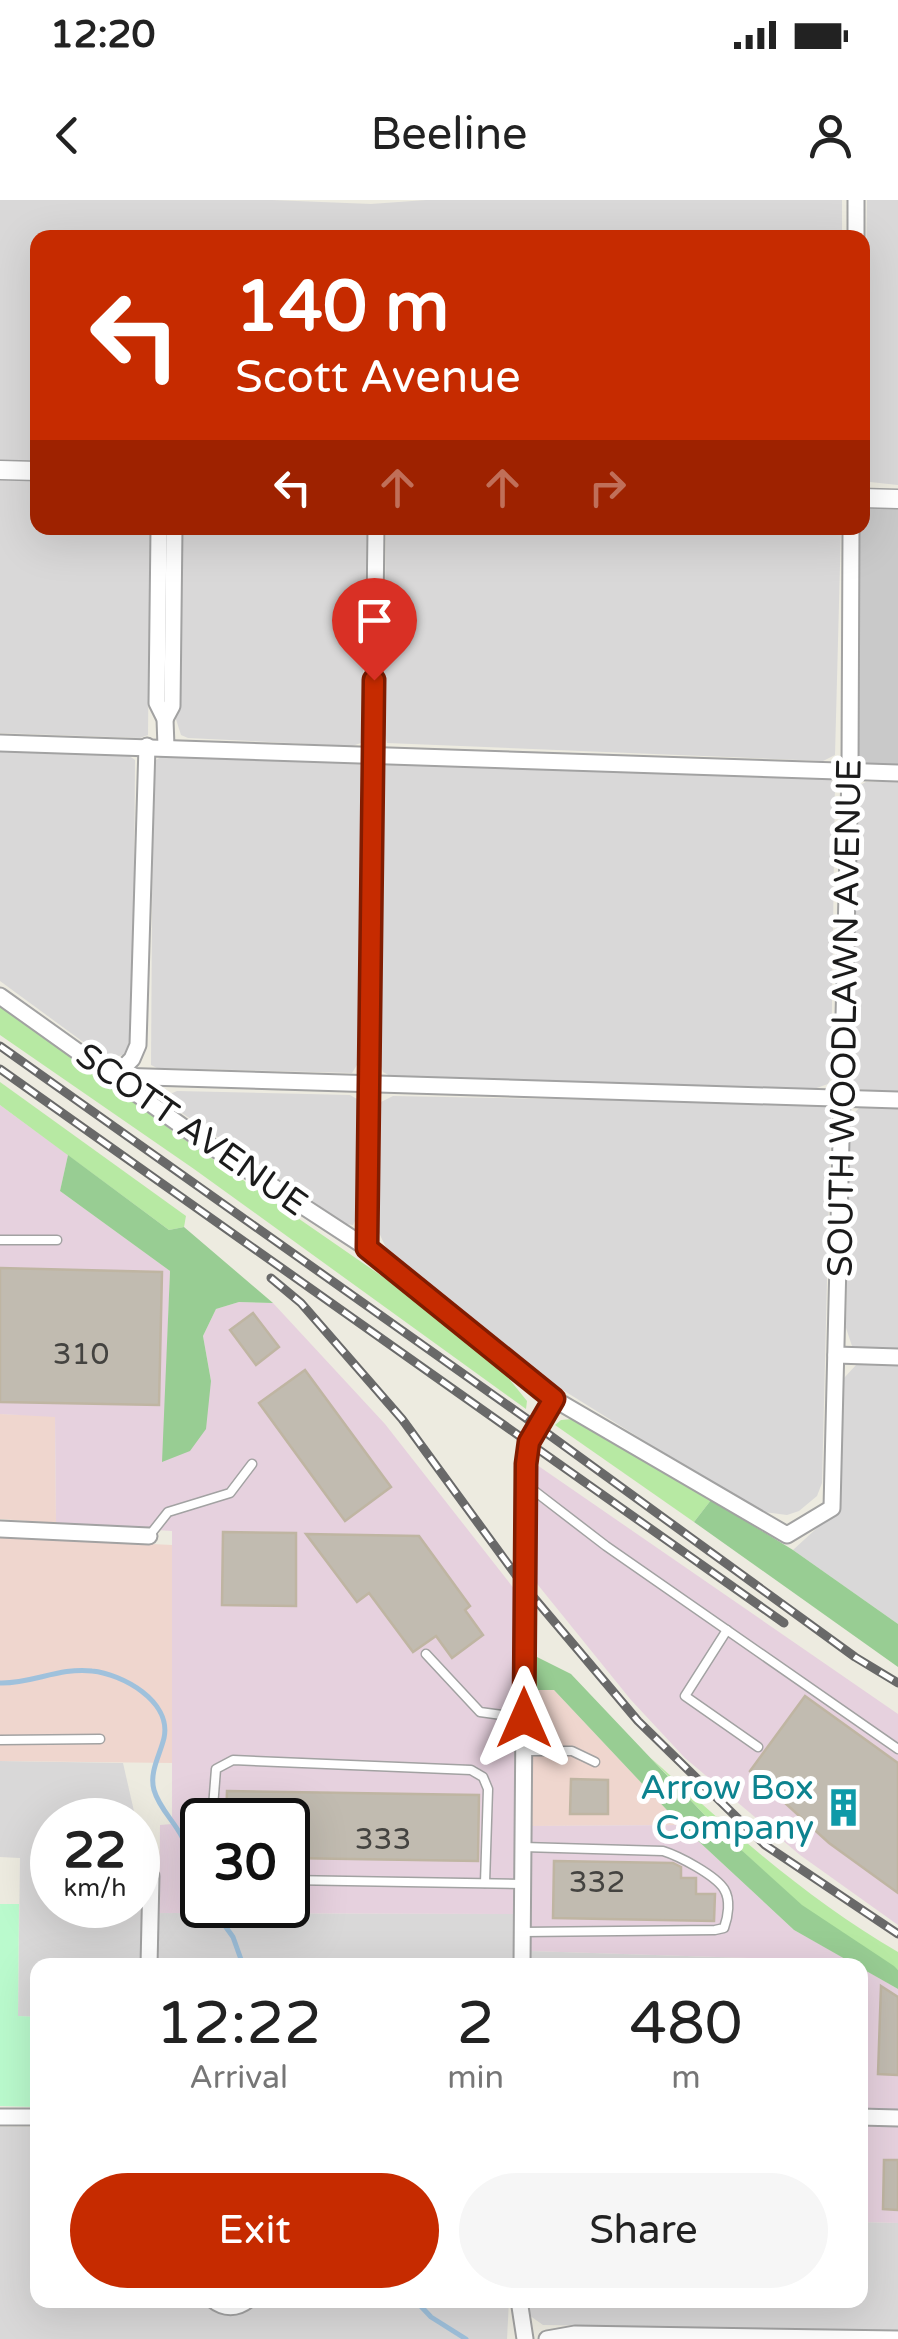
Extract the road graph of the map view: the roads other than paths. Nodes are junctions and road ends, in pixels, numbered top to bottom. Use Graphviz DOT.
graph roads {
  1 [pos="856,200"];
  2 [pos="856,230"];
  3 [pos="0,470"];
  4 [pos="30,471"];
  5 [pos="870,498"];
  6 [pos="898,500"];
  7 [pos="159,535"];
  8 [pos="174,535"];
  9 [pos="376,535"];
  10 [pos="851,535"];
  11 [pos="165,718"];
  12 [pos="0,743"];
  13 [pos="147,746"];
  14 [pos="166,747"];
  15 [pos="374,756"];
  16 [pos="850,772"];
  17 [pos="898,772"];
  18 [pos="0,996"];
  19 [pos="116,1076"];
  20 [pos="370,1086"];
  21 [pos="840,1098"];
  22 [pos="898,1100"];
  23 [pos="0,1240"];
  24 [pos="57,1240"];
  25 [pos="367,1248"];
  26 [pos="836,1355"];
  27 [pos="898,1357"];
  28 [pos="554,1399"];
  29 [pos="252,1464"];
  30 [pos="525,1484"];
  31 [pos="832,1508"];
  32 [pos="0,1529"];
  33 [pos="149,1536"];
  34 [pos="728,1630"];
  35 [pos="426,1654"];
  36 [pos="524,1718"];
  37 [pos="100,1739"];
  38 [pos="0,1740"];
  39 [pos="758,1747"];
  40 [pos="898,1749"];
  41 [pos="524,1751"];
  42 [pos="595,1762"];
  43 [pos="214,1798"];
  44 [pos="523,1847"];
  45 [pos="310,1880"];
  46 [pos="485,1883"];
  47 [pos="523,1884"];
  48 [pos="150,1928"];
  49 [pos="522,1932"];
  50 [pos="149,1958"];
  51 [pos="522,1958"];
  52 [pos="0,2117"];
  53 [pos="30,2117"];
  54 [pos="868,2118"];
  55 [pos="898,2118"];
  56 [pos="521,2308"];
  57 [pos="600,2337"];
  58 [pos="685,2337"];
  59 [pos="525,2339"];
  60 [pos="547,2339"];
  61 [pos="898,2339"];
  1 -- 2 [label="street"];
  3 -- 4 [label="street"];
  5 -- 6 [label="street"];
  7 -- 11 [label="street"];
  8 -- 11 [label="street"];
  9 -- 15 [label="street"];
  10 -- 16 [label="street, SOUTH WOODLAWN AVENUE"];
  11 -- 14 [label="street"];
  12 -- 13 [label="street"];
  13 -- 14 [label="street"];
  13 -- 19 [label="street"];
  14 -- 15 [label="street"];
  15 -- 16 [label="street"];
  15 -- 20 [label="street"];
  16 -- 17 [label="street"];
  16 -- 21 [label="street, SOUTH WOODLAWN AVENUE"];
  18 -- 19 [label="street, SCOTT AVENUE"];
  19 -- 20 [label="street"];
  19 -- 25 [label="street, SCOTT AVENUE"];
  20 -- 21 [label="street"];
  20 -- 25 [label="street"];
  21 -- 22 [label="street"];
  21 -- 26 [label="street, SOUTH WOODLAWN AVENUE"];
  23 -- 24 [label="lane"];
  25 -- 28 [label="street, SCOTT AVENUE"];
  26 -- 27 [label="street"];
  26 -- 31 [label="street, SOUTH WOODLAWN AVENUE"];
  28 -- 30 [label="street"];
  28 -- 31 [label="street, SCOTT AVENUE"];
  29 -- 33 [label="lane"];
  30 -- 34 [label="lane"];
  30 -- 36 [label="street"];
  32 -- 33 [label="street"];
  34 -- 39 [label="lane"];
  34 -- 40 [label="lane"];
  35 -- 36 [label="lane"];
  36 -- 41 [label="street"];
  37 -- 38 [label="lane"];
  41 -- 42 [label="lane"];
  41 -- 44 [label="street"];
  43 -- 46 [label="lane"];
  44 -- 47 [label="street"];
  44 -- 49 [label="lane"];
  45 -- 46 [label="lane"];
  46 -- 47 [label="lane"];
  47 -- 49 [label="street"];
  48 -- 50 [label="street"];
  49 -- 51 [label="street"];
  52 -- 53 [label="street"];
  54 -- 55 [label="street"];
  56 -- 59 [label="street"];
  57 -- 58 [label="street"];
  57 -- 60 [label="street"];
  58 -- 61 [label="street"];
}
